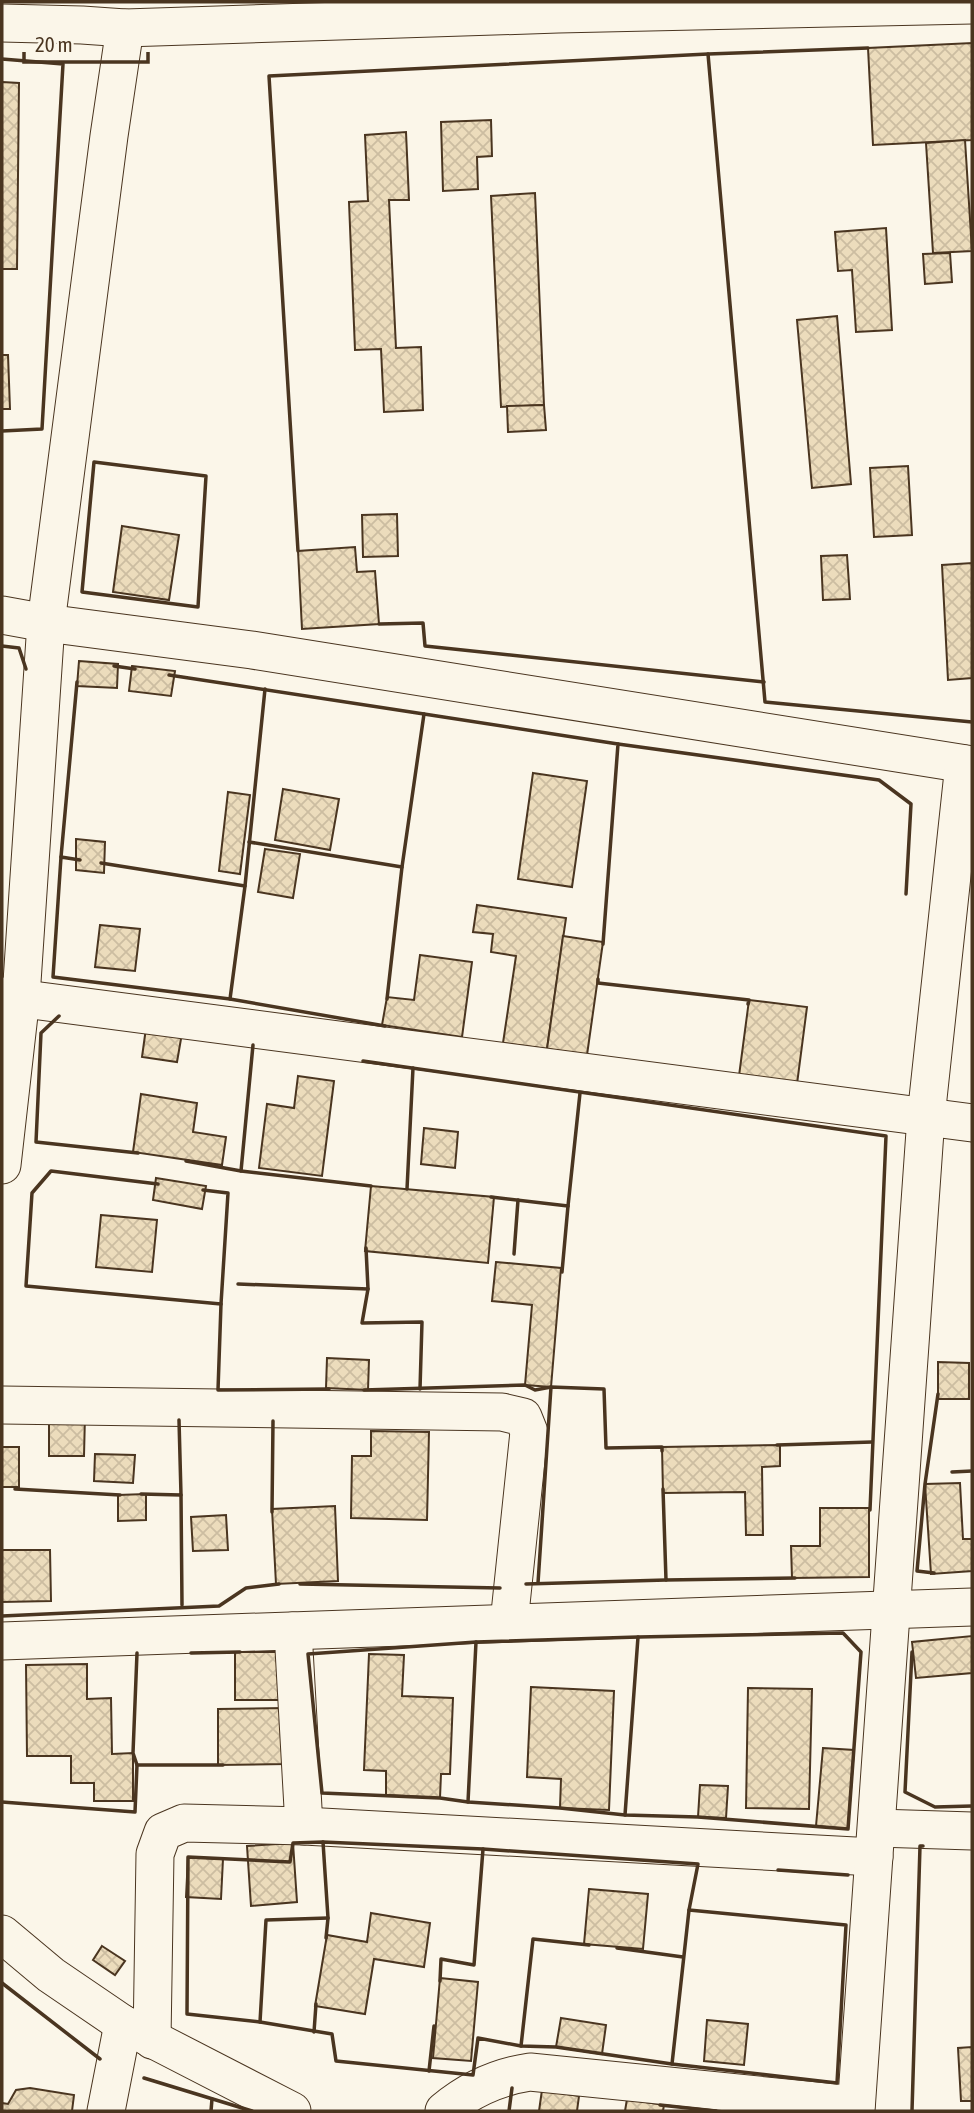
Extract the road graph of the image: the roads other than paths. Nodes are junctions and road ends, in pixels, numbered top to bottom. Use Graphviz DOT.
graph roads {
  1 [pos="972,5"];
  2 [pos="558,8"];
  3 [pos="84,13"];
  4 [pos="2,23"];
  5 [pos="125,28"];
  6 [pos="2,615"];
  7 [pos="46,624"];
  8 [pos="968,764"];
  9 [pos="11,997"];
  10 [pos="926,1117"];
  11 [pos="972,1124"];
  12 [pos="2,1165"];
  13 [pos="2,1405"];
  14 [pos="972,1607"];
  15 [pos="892,1610"];
  16 [pos="509,1623"];
  17 [pos="293,1630"];
  18 [pos="2,1641"];
  19 [pos="304,1826"];
  20 [pos="972,1831"];
  21 [pos="875,1842"];
  22 [pos="2,1934"];
  23 [pos="137,2032"];
  24 [pos="856,2108"];
  25 [pos="106,2111"];
  26 [pos="292,2111"];
  27 [pos="444,2111"];
  1 -- 2 [label="street"];
  2 -- 5 [label="street"];
  3 -- 4 [label="street"];
  3 -- 5 [label="street"];
  5 -- 7 [label="street"];
  6 -- 7 [label="street"];
  7 -- 8 [label="street"];
  7 -- 9 [label="street"];
  8 -- 10 [label="street"];
  9 -- 10 [label="street"];
  9 -- 12 [label="street"];
  10 -- 11 [label="street"];
  10 -- 15 [label="street"];
  13 -- 16 [label="street"];
  14 -- 15 [label="street"];
  15 -- 16 [label="street"];
  15 -- 21 [label="street"];
  16 -- 17 [label="street"];
  17 -- 18 [label="street"];
  17 -- 19 [label="street"];
  19 -- 21 [label="street"];
  19 -- 23 [label="street"];
  20 -- 21 [label="street"];
  21 -- 24 [label="street"];
  22 -- 23 [label="street"];
  23 -- 25 [label="street"];
  23 -- 26 [label="street"];
  24 -- 27 [label="street"];
}
